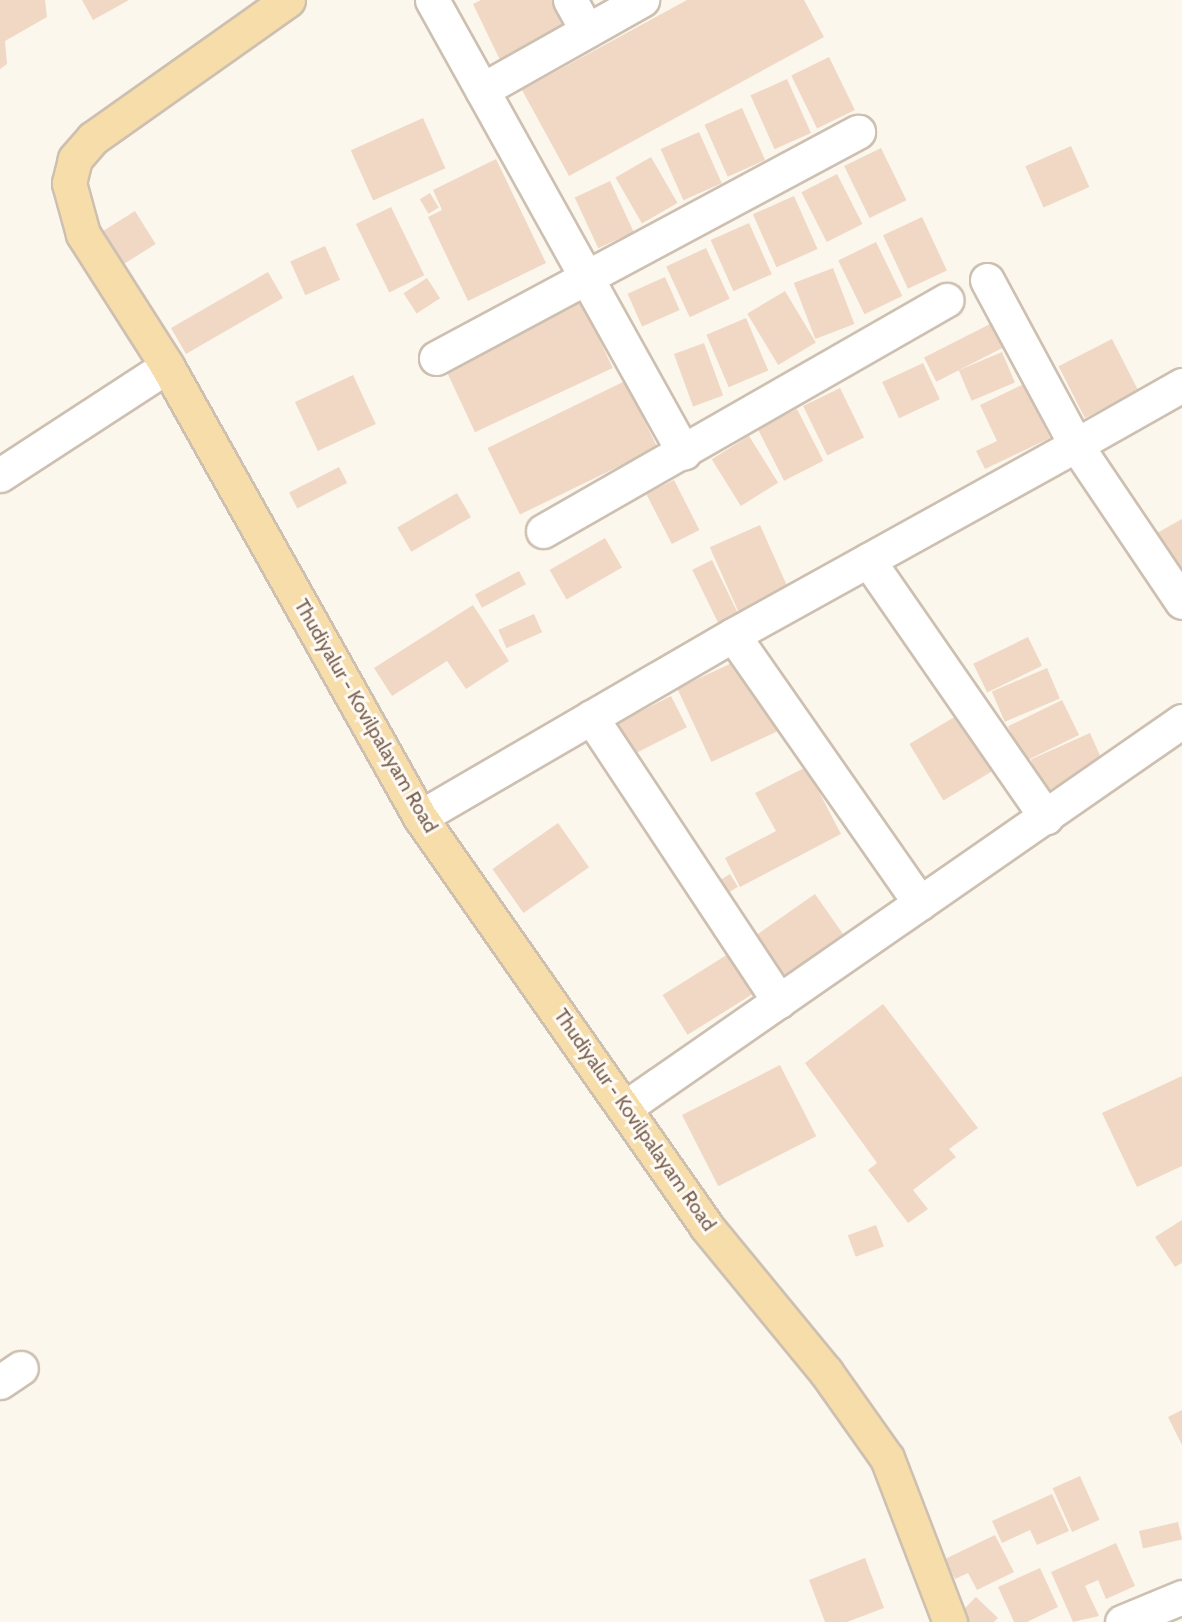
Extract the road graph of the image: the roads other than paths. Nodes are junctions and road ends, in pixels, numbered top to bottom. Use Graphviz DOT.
graph roads {
  1 [pos="288,0"];
  2 [pos="432,0"];
  3 [pos="570,0"];
  4 [pos="642,0"];
  5 [pos="587,31"];
  6 [pos="482,90"];
  7 [pos="858,132"];
  8 [pos="588,280"];
  9 [pos="987,280"];
  10 [pos="947,300"];
  11 [pos="436,358"];
  12 [pos="167,366"];
  13 [pos="1182,385"];
  14 [pos="1076,445"];
  15 [pos="684,453"];
  16 [pos="0,475"];
  17 [pos="543,531"];
  18 [pos="868,560"];
  19 [pos="1182,602"];
  20 [pos="733,635"];
  21 [pos="591,717"];
  22 [pos="1182,721"];
  23 [pos="420,817"];
  24 [pos="1046,817"];
  25 [pos="920,903"];
  26 [pos="779,1000"];
  27 [pos="626,1107"];
  28 [pos="1182,1598"];
  29 [pos="950,1622"];
  30 [pos="1122,1622"];
  1 -- 12 [label="main road, Thudiyalur - Kovilpalayam Road"];
  2 -- 6 [label="street"];
  3 -- 5 [label="street"];
  4 -- 5 [label="street"];
  5 -- 6 [label="street"];
  6 -- 8 [label="street"];
  7 -- 8 [label="street"];
  8 -- 11 [label="street"];
  8 -- 15 [label="street"];
  9 -- 14 [label="street"];
  10 -- 15 [label="street"];
  12 -- 16 [label="street"];
  12 -- 23 [label="main road, Thudiyalur - Kovilpalayam Road"];
  13 -- 14 [label="street"];
  14 -- 18 [label="street"];
  14 -- 19 [label="street"];
  15 -- 17 [label="street"];
  18 -- 20 [label="street"];
  18 -- 24 [label="street"];
  20 -- 21 [label="street"];
  20 -- 25 [label="street"];
  21 -- 23 [label="street"];
  21 -- 26 [label="street"];
  22 -- 24 [label="street"];
  23 -- 27 [label="main road, Thudiyalur - Kovilpalayam Road"];
  24 -- 25 [label="street"];
  25 -- 26 [label="street"];
  26 -- 27 [label="street"];
  27 -- 29 [label="main road, Thudiyalur - Kovilpalayam Road"];
  28 -- 30 [label="street"];
}
